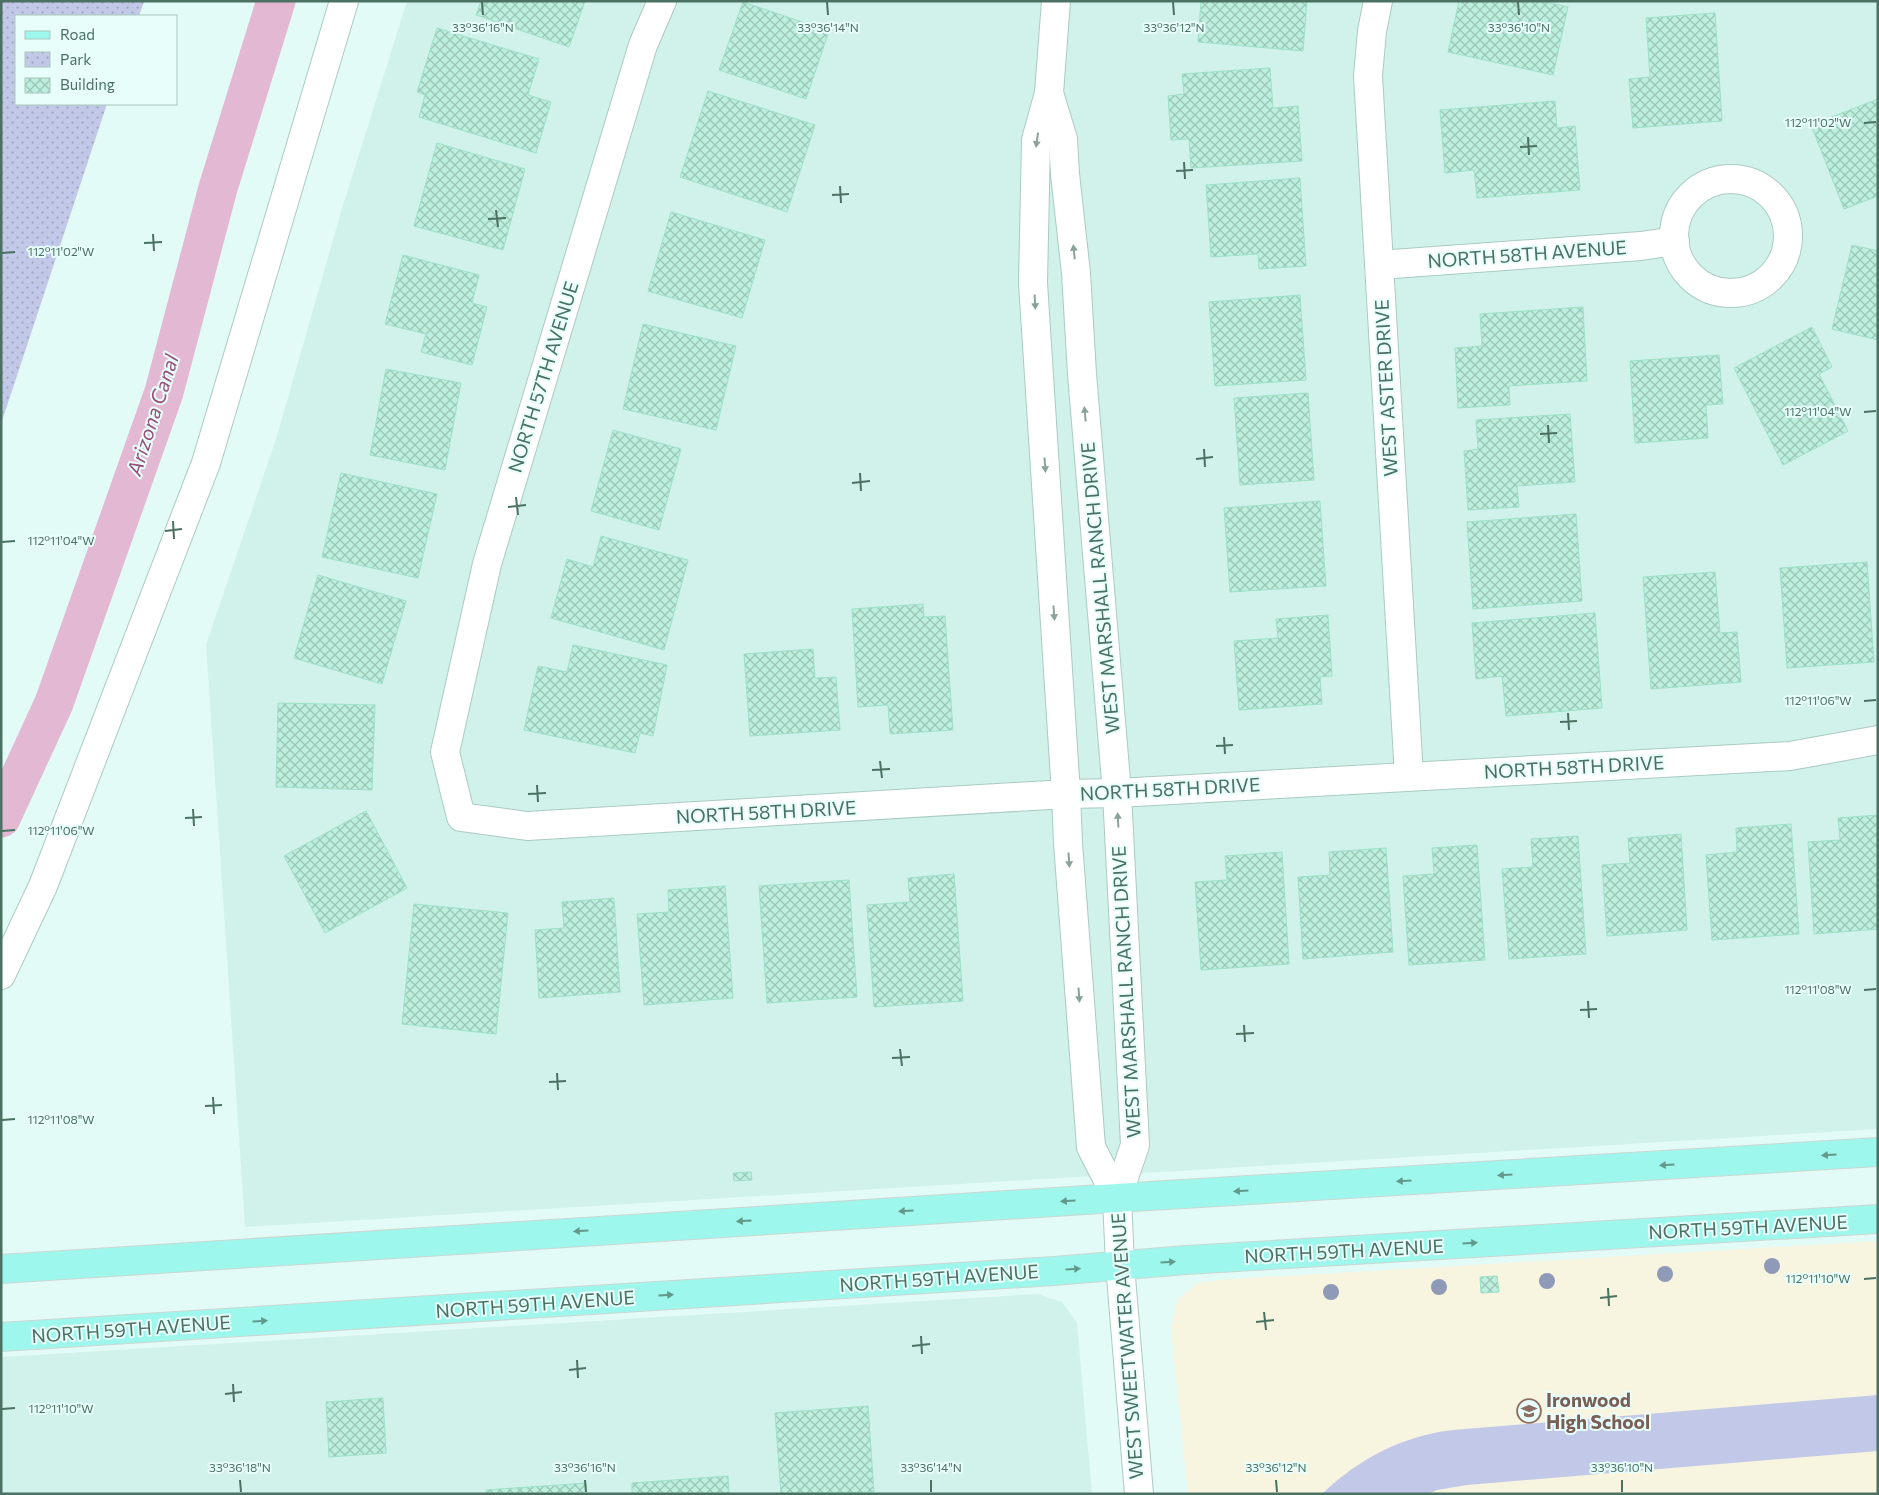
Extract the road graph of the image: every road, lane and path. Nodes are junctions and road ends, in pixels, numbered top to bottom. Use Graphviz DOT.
graph roads {
  1 [pos="344,1"];
  2 [pos="662,1"];
  3 [pos="1056,1"];
  4 [pos="1378,1"];
  5 [pos="1049,93"];
  6 [pos="1675,241"];
  7 [pos="1379,265"];
  8 [pos="1878,740"];
  9 [pos="1409,776"];
  10 [pos="1117,793"];
  11 [pos="1066,794"];
  12 [pos="461,817"];
  13 [pos="1,975"];
  14 [pos="1878,1152"];
  15 [pos="1117,1198"];
  16 [pos="1878,1220"];
  17 [pos="1120,1266"];
  18 [pos="1,1269"];
  19 [pos="1,1337"];
  20 [pos="1139,1494"];
  1 -- 13 [label="street"];
  2 -- 12 [label="street, NORTH 57TH AVENUE"];
  3 -- 5 [label="street, WEST MARSHALL RANCH DRIVE"];
  4 -- 7 [label="street, WEST ASTER DRIVE"];
  10 -- 5 [label="street, WEST MARSHALL RANCH DRIVE, one-way"];
  5 -- 11 [label="street, WEST MARSHALL RANCH DRIVE, one-way"];
  6 -- 6 [label="street"];
  6 -- 7 [label="street, NORTH 58TH AVENUE"];
  7 -- 9 [label="street, WEST ASTER DRIVE"];
  8 -- 9 [label="street, NORTH 58TH DRIVE"];
  9 -- 10 [label="street, NORTH 58TH DRIVE"];
  10 -- 11 [label="street, NORTH 58TH DRIVE"];
  15 -- 10 [label="street, WEST MARSHALL RANCH DRIVE, one-way"];
  11 -- 12 [label="street, NORTH 58TH DRIVE"];
  11 -- 15 [label="street, WEST MARSHALL RANCH DRIVE, one-way"];
  14 -- 15 [label="main road, one-way"];
  15 -- 17 [label="street, WEST SWEETWATER AVENUE"];
  15 -- 18 [label="main road, one-way"];
  17 -- 16 [label="main road, NORTH 59TH AVENUE, one-way"];
  19 -- 17 [label="main road, NORTH 59TH AVENUE, one-way"];
  17 -- 20 [label="street, WEST SWEETWATER AVENUE"];
}
